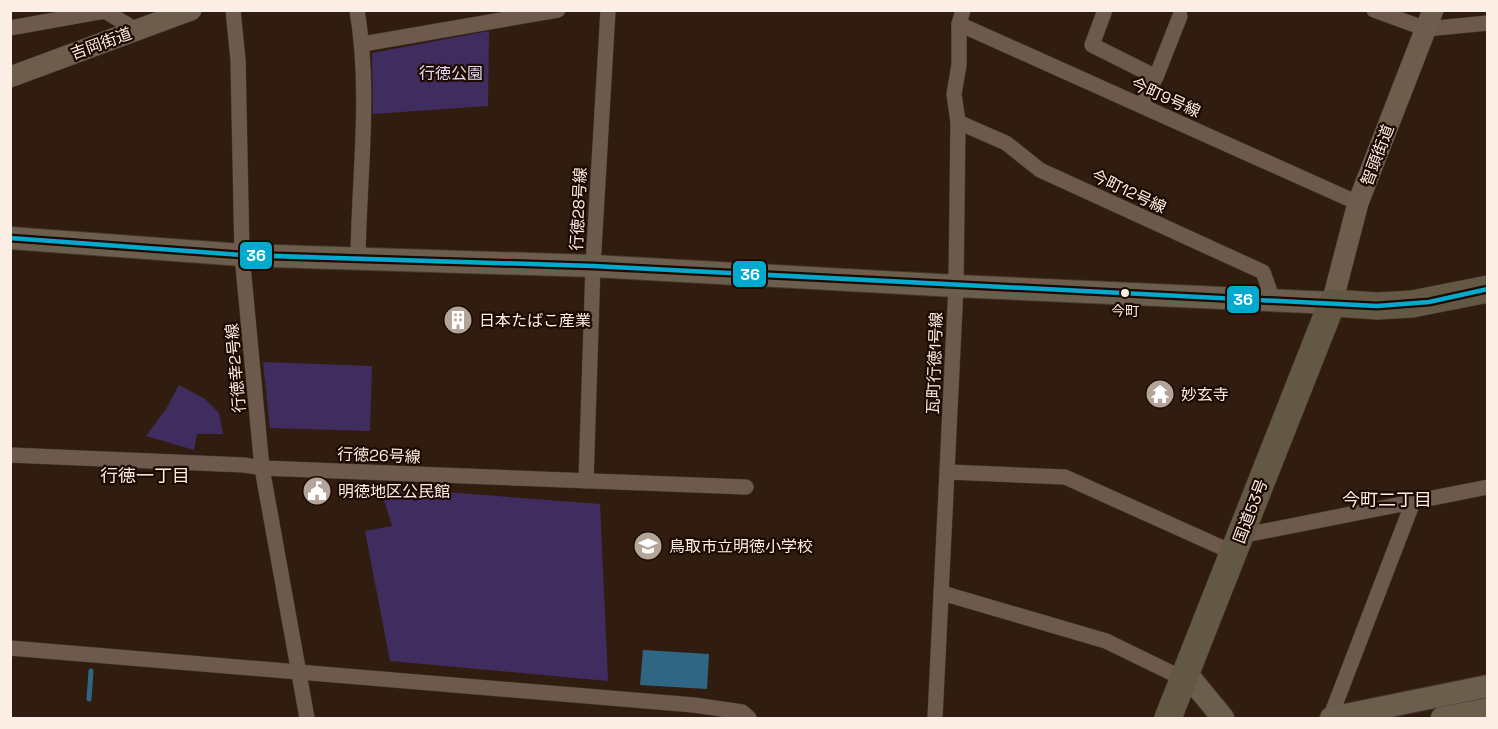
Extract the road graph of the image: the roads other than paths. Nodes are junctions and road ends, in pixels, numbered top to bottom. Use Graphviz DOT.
graph roads {
  1 [pos="191,10"];
  2 [pos="233,10"];
  3 [pos="357,10"];
  4 [pos="558,10"];
  5 [pos="608,10"];
  6 [pos="1105,10"];
  7 [pos="1374,10"];
  8 [pos="1180,16"];
  9 [pos="961,17"];
  10 [pos="1430,20"];
  11 [pos="1488,23"];
  12 [pos="10,28"];
  13 [pos="136,30"];
  14 [pos="363,44"];
  15 [pos="10,77"];
  16 [pos="1156,77"];
  17 [pos="1141,105"];
  18 [pos="958,122"];
  19 [pos="1358,203"];
  20 [pos="10,238"];
  21 [pos="242,255"];
  22 [pos="358,258"];
  23 [pos="593,266"];
  24 [pos="956,286"];
  25 [pos="1488,290"];
  26 [pos="1273,300"];
  27 [pos="1332,303"];
  28 [pos="10,455"];
  29 [pos="262,468"];
  30 [pos="948,472"];
  31 [pos="586,481"];
  32 [pos="746,487"];
  33 [pos="1488,487"];
  34 [pos="1413,502"];
  35 [pos="1237,545"];
  36 [pos="942,592"];
  37 [pos="10,648"];
  38 [pos="298,673"];
  39 [pos="1185,676"];
  40 [pos="1488,686"];
  41 [pos="1488,709"];
  42 [pos="307,718"];
  43 [pos="749,718"];
  44 [pos="935,718"];
  45 [pos="1168,718"];
  46 [pos="1224,718"];
  47 [pos="1330,718"];
  48 [pos="1442,718"];
  1 -- 13 [label="street, 吉岡街道"];
  2 -- 21 [label="street, 行徳幸2号線"];
  3 -- 14 [label="street"];
  4 -- 14 [label="street"];
  5 -- 23 [label="street, 行徳28号線"];
  6 -- 16 [label="street"];
  7 -- 10 [label="street"];
  8 -- 16 [label="street"];
  9 -- 17 [label="street, 今町9号線"];
  9 -- 18 [label="street, 瓦町行徳1号線"];
  10 -- 11 [label="street"];
  10 -- 19 [label="street, 智頭街道"];
  12 -- 13 [label="street"];
  13 -- 15 [label="street, 吉岡街道"];
  14 -- 22 [label="street"];
  16 -- 17 [label="street"];
  17 -- 19 [label="street, 今町9号線"];
  18 -- 24 [label="street, 瓦町行徳1号線"];
  18 -- 26 [label="street, 今町12号線"];
  19 -- 27 [label="street, 智頭街道"];
  20 -- 21 [label="main road"];
  21 -- 22 [label="main road"];
  21 -- 29 [label="street, 行徳幸2号線"];
  22 -- 23 [label="main road"];
  23 -- 24 [label="main road"];
  23 -- 31 [label="street, 行徳28号線"];
  24 -- 26 [label="main road"];
  24 -- 30 [label="street, 瓦町行徳1号線"];
  25 -- 27 [label="highway"];
  26 -- 27 [label="main road"];
  27 -- 35 [label="highway, 国道53号"];
  28 -- 29 [label="street, 行徳26号線"];
  29 -- 31 [label="street, 行徳26号線"];
  29 -- 38 [label="street, 行徳幸2号線"];
  30 -- 35 [label="street"];
  30 -- 36 [label="street, 瓦町行徳1号線"];
  31 -- 32 [label="street, 行徳26号線"];
  33 -- 34 [label="street"];
  34 -- 35 [label="street"];
  34 -- 47 [label="street"];
  35 -- 39 [label="highway, 国道53号"];
  36 -- 39 [label="street"];
  36 -- 44 [label="street, 瓦町行徳1号線"];
  37 -- 38 [label="street"];
  38 -- 42 [label="street, 行徳幸2号線"];
  38 -- 43 [label="street"];
  39 -- 45 [label="highway, 国道53号"];
  39 -- 46 [label="main road"];
  40 -- 47 [label="main road"];
  41 -- 48 [label="main road"];
}
